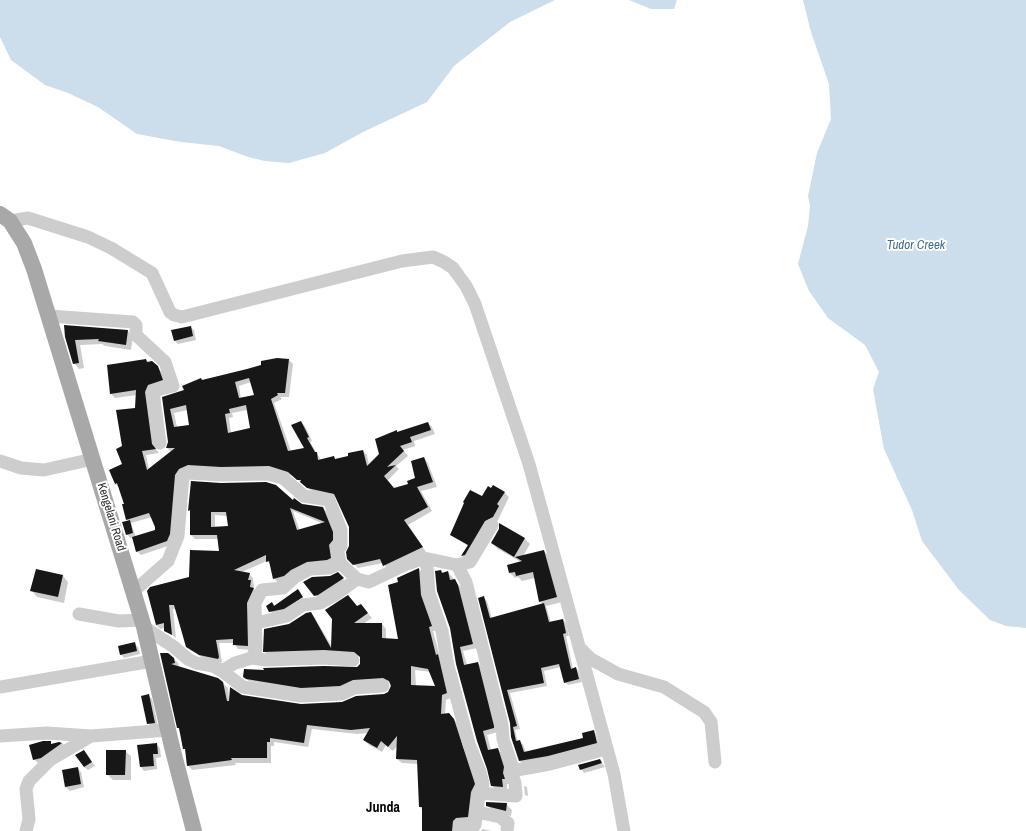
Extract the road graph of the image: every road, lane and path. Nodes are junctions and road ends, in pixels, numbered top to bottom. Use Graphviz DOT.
graph roads {
  1 [pos="5,218"];
  2 [pos="49,316"];
  3 [pos="160,443"];
  4 [pos="93,459"];
  5 [pos="0,461"];
  6 [pos="492,525"];
  7 [pos="424,558"];
  8 [pos="340,563"];
  9 [pos="457,565"];
  10 [pos="356,579"];
  11 [pos="134,591"];
  12 [pos="79,614"];
  13 [pos="256,623"];
  14 [pos="143,624"];
  15 [pos="579,646"];
  16 [pos="252,658"];
  17 [pos="353,660"];
  18 [pos="152,661"];
  19 [pos="222,671"];
  20 [pos="383,686"];
  21 [pos="0,687"];
  22 [pos="169,730"];
  23 [pos="0,736"];
  24 [pos="91,736"];
  25 [pos="606,749"];
  26 [pos="715,762"];
  27 [pos="514,770"];
  28 [pos="479,793"];
  29 [pos="477,812"];
  30 [pos="26,831"];
  31 [pos="194,831"];
  32 [pos="460,831"];
  33 [pos="507,831"];
  34 [pos="624,831"];
  1 -- 2 [label="main road, Kengelani Road"];
  1 -- 15 [label="street"];
  2 -- 3 [label="street"];
  2 -- 4 [label="main road, Kengelani Road"];
  4 -- 5 [label="street"];
  4 -- 11 [label="main road, Kengelani Road"];
  6 -- 9 [label="street"];
  7 -- 9 [label="street"];
  7 -- 10 [label="street"];
  7 -- 28 [label="street"];
  8 -- 10 [label="street"];
  8 -- 11 [label="street"];
  8 -- 13 [label="street"];
  9 -- 27 [label="street"];
  10 -- 13 [label="street"];
  11 -- 14 [label="main road, Kengelani Road"];
  12 -- 14 [label="street"];
  13 -- 16 [label="street"];
  14 -- 18 [label="main road, Kengelani Road"];
  14 -- 19 [label="street"];
  15 -- 25 [label="street"];
  15 -- 26 [label="street"];
  16 -- 17 [label="street"];
  16 -- 19 [label="street"];
  18 -- 21 [label="street"];
  18 -- 22 [label="main road, Kengelani Road"];
  19 -- 20 [label="street"];
  22 -- 24 [label="street"];
  22 -- 31 [label="main road, Kengelani Road"];
  23 -- 24 [label="street"];
  24 -- 30 [label="street"];
  25 -- 27 [label="street"];
  25 -- 34 [label="street"];
  27 -- 28 [label="street"];
  28 -- 29 [label="street"];
  29 -- 32 [label="street"];
  29 -- 33 [label="street"];
}
